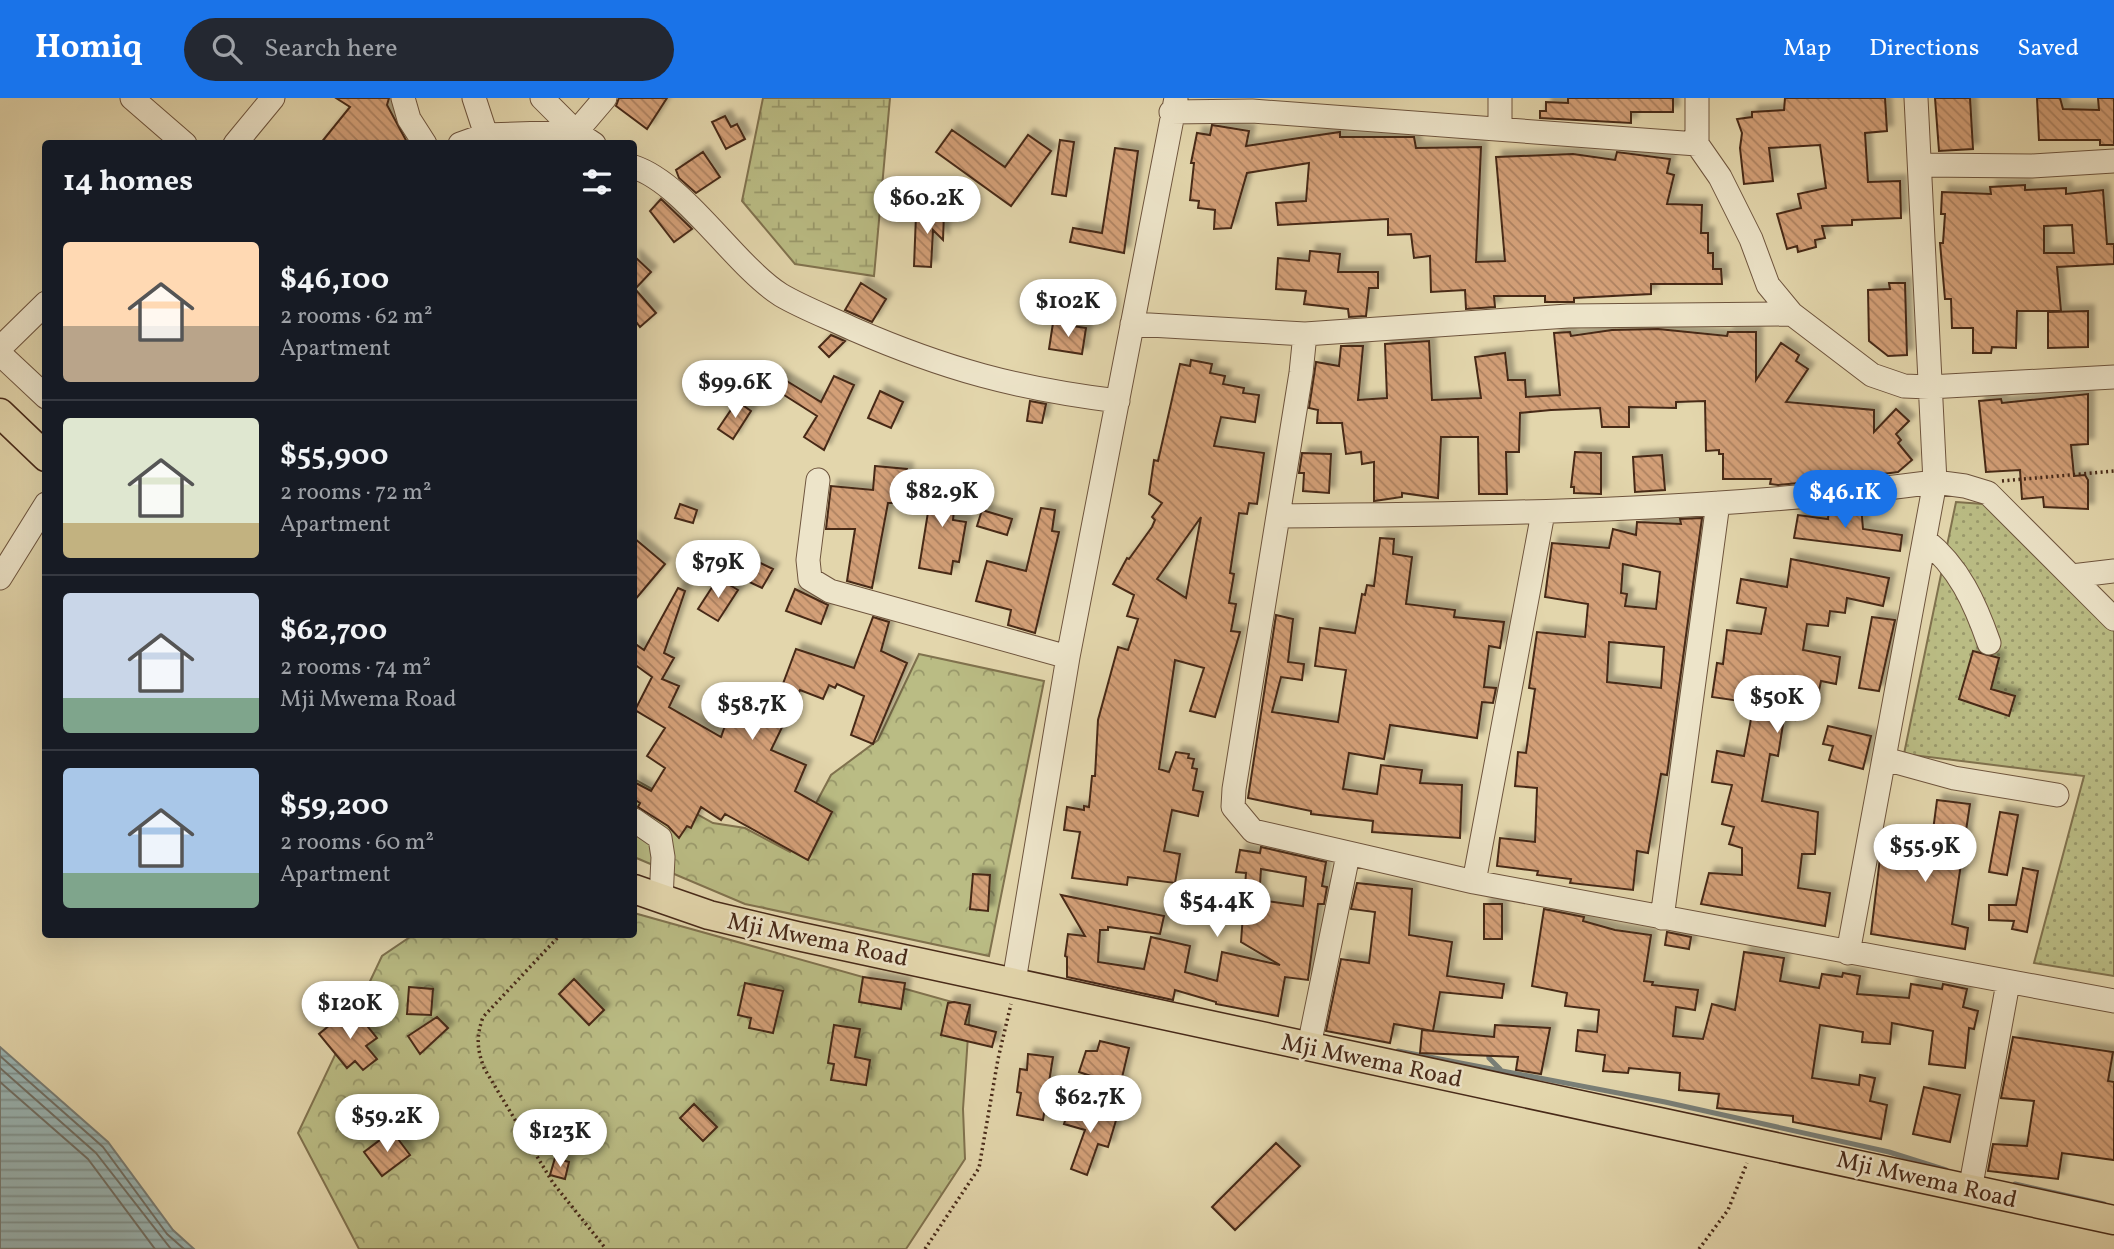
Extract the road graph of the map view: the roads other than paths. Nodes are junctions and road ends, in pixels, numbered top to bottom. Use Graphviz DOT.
graph roads {
  1 [pos="132,98"];
  2 [pos="273,98"];
  3 [pos="403,98"];
  4 [pos="474,98"];
  5 [pos="542,98"];
  6 [pos="605,98"];
  7 [pos="1500,98"];
  8 [pos="1697,98"];
  9 [pos="1916,98"];
  10 [pos="1174,105"];
  11 [pos="1500,128"];
  12 [pos="585,138"];
  13 [pos="487,139"];
  14 [pos="180,140"];
  15 [pos="238,140"];
  16 [pos="422,140"];
  17 [pos="1697,144"];
  18 [pos="2114,161"];
  19 [pos="1921,165"];
  20 [pos="637,169"];
  21 [pos="42,307"];
  22 [pos="1792,314"];
  23 [pos="1132,324"];
  24 [pos="1305,334"];
  25 [pos="0,348"];
  26 [pos="0,354"];
  27 [pos="2114,377"];
  28 [pos="1929,387"];
  29 [pos="42,393"];
  30 [pos="1118,401"];
  31 [pos="0,413"];
  32 [pos="42,453"];
  33 [pos="818,480"];
  34 [pos="1935,482"];
  35 [pos="1718,503"];
  36 [pos="42,510"];
  37 [pos="1543,513"];
  38 [pos="1278,516"];
  39 [pos="1925,540"];
  40 [pos="2114,571"];
  41 [pos="2072,576"];
  42 [pos="0,578"];
  43 [pos="2114,619"];
  44 [pos="1989,643"];
  45 [pos="1068,657"];
  46 [pos="1885,759"];
  47 [pos="2057,795"];
  48 [pos="637,822"];
  49 [pos="1348,855"];
  50 [pos="1474,882"];
  51 [pos="637,890"];
  52 [pos="661,900"];
  53 [pos="1662,918"];
  54 [pos="1848,953"];
  55 [pos="1014,981"];
  56 [pos="2008,983"];
  57 [pos="2114,1001"];
  58 [pos="1309,1046"];
  59 [pos="1970,1190"];
  60 [pos="2114,1220"];
  1 -- 14 [label="street"];
  2 -- 15 [label="street"];
  3 -- 16 [label="street"];
  4 -- 13 [label="street"];
  5 -- 12 [label="street"];
  6 -- 12 [label="street"];
  7 -- 11 [label="street"];
  8 -- 17 [label="street"];
  9 -- 19 [label="street"];
  10 -- 11 [label="street"];
  10 -- 23 [label="street"];
  11 -- 17 [label="street"];
  12 -- 13 [label="street"];
  17 -- 22 [label="street"];
  18 -- 19 [label="street"];
  19 -- 28 [label="street"];
  20 -- 30 [label="street"];
  21 -- 25 [label="street"];
  22 -- 24 [label="street"];
  22 -- 28 [label="street"];
  23 -- 24 [label="street"];
  23 -- 30 [label="street"];
  24 -- 38 [label="street"];
  26 -- 29 [label="street"];
  27 -- 28 [label="street"];
  28 -- 34 [label="street"];
  30 -- 45 [label="street"];
  31 -- 32 [label="main road"];
  33 -- 45 [label="street"];
  34 -- 35 [label="street"];
  34 -- 39 [label="street"];
  34 -- 41 [label="street"];
  35 -- 37 [label="street"];
  35 -- 53 [label="street"];
  36 -- 42 [label="street"];
  37 -- 38 [label="street"];
  37 -- 50 [label="street"];
  38 -- 49 [label="street"];
  39 -- 44 [label="street"];
  39 -- 46 [label="street"];
  40 -- 41 [label="street"];
  41 -- 43 [label="street"];
  45 -- 55 [label="street"];
  46 -- 47 [label="street"];
  46 -- 54 [label="street"];
  48 -- 52 [label="street"];
  49 -- 50 [label="street"];
  49 -- 58 [label="street"];
  50 -- 53 [label="street"];
  51 -- 52 [label="main road, Mji Mwema Road"];
  52 -- 55 [label="main road, Mji Mwema Road"];
  53 -- 54 [label="street"];
  54 -- 56 [label="street"];
  55 -- 58 [label="main road, Mji Mwema Road"];
  56 -- 57 [label="street"];
  56 -- 59 [label="street"];
  58 -- 59 [label="main road, Mji Mwema Road"];
  59 -- 60 [label="main road, Mji Mwema Road"];
}
